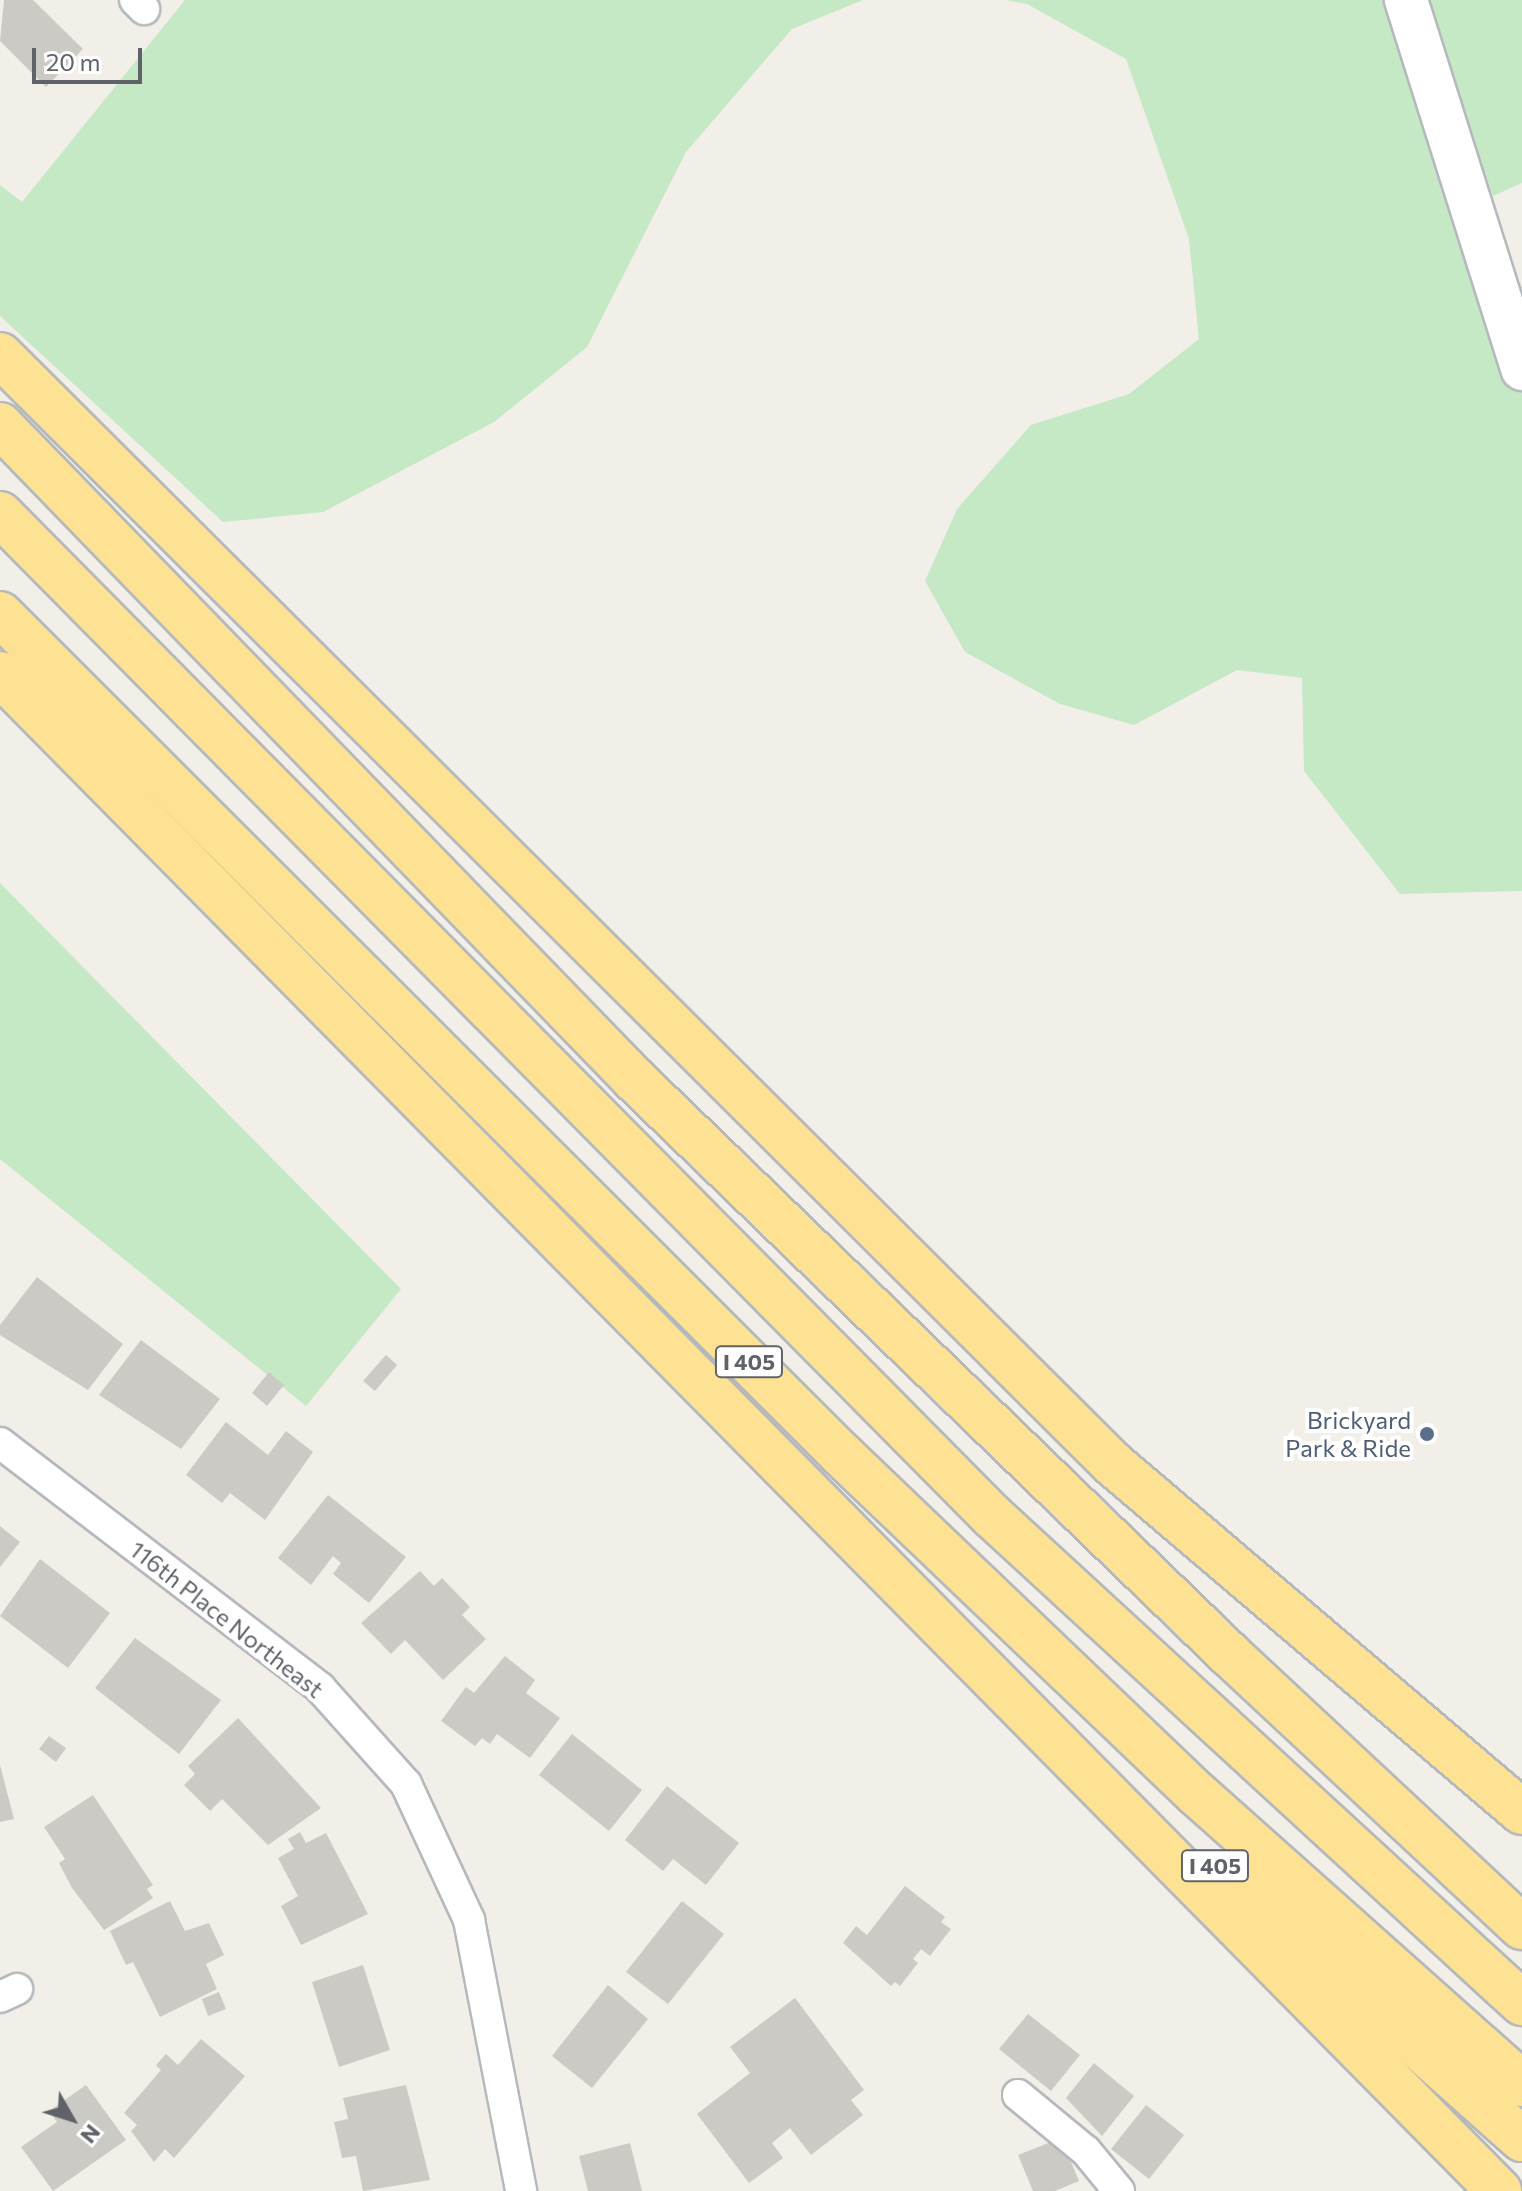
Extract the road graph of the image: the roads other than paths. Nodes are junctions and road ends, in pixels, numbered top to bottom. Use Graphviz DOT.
graph roads {
  1 [pos="1406,0"];
  2 [pos="0,355"];
  3 [pos="1522,369"];
  4 [pos="0,425"];
  5 [pos="0,514"];
  6 [pos="0,614"];
  7 [pos="0,674"];
  8 [pos="767,1291"];
  9 [pos="881,1317"];
  10 [pos="0,1443"];
  11 [pos="910,1591"];
  12 [pos="1522,1812"];
  13 [pos="1522,1927"];
  14 [pos="1522,2003"];
  15 [pos="1522,2084"];
  16 [pos="1018,2095"];
  17 [pos="1522,2139"];
  18 [pos="521,2191"];
  19 [pos="1119,2191"];
  20 [pos="1499,2191"];
  1 -- 3 [label="main road"];
  2 -- 12 [label="highway"];
  4 -- 9 [label="highway"];
  5 -- 8 [label="highway, I 405"];
  6 -- 15 [label="highway, I 405"];
  7 -- 11 [label="highway, I 405"];
  8 -- 9 [label="highway"];
  8 -- 14 [label="highway, I 405"];
  9 -- 13 [label="highway"];
  10 -- 18 [label="street, 116th Place Northeast"];
  11 -- 17 [label="highway, I 405"];
  11 -- 20 [label="highway"];
  16 -- 19 [label="street"];
}
